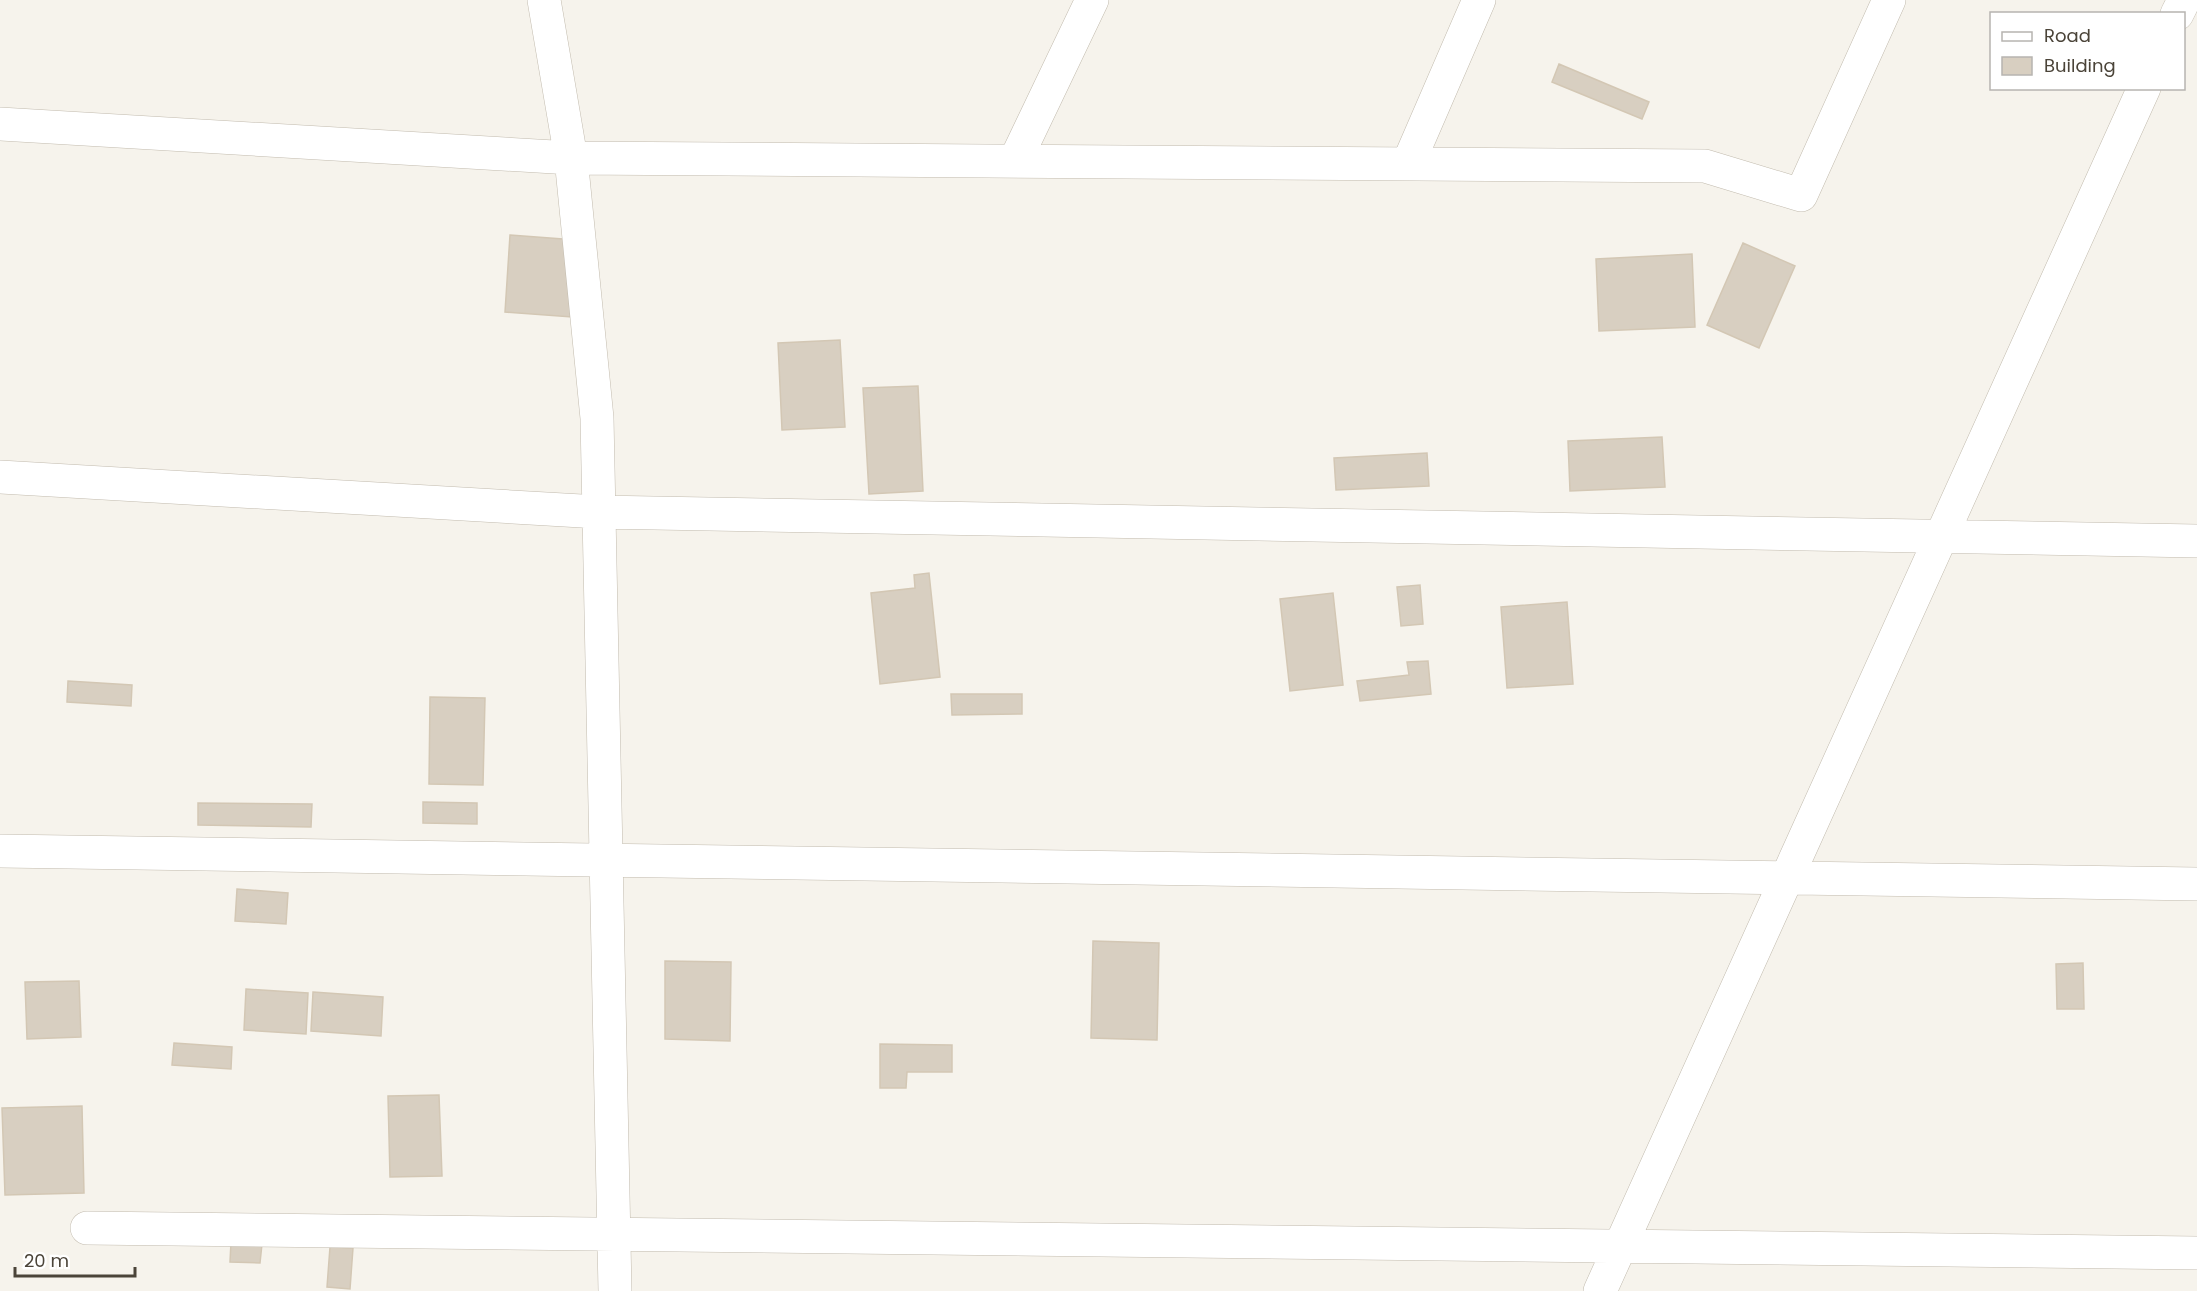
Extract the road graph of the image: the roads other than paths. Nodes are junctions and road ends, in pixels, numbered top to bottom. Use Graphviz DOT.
graph roads {
  1 [pos="544,0"];
  2 [pos="1092,0"];
  3 [pos="1479,0"];
  4 [pos="1889,0"];
  5 [pos="2143,90"];
  6 [pos="0,124"];
  7 [pos="571,158"];
  8 [pos="1015,161"];
  9 [pos="1408,164"];
  10 [pos="0,477"];
  11 [pos="599,512"];
  12 [pos="1940,538"];
  13 [pos="2197,541"];
  14 [pos="0,851"];
  15 [pos="606,859"];
  16 [pos="1787,876"];
  17 [pos="2197,884"];
  18 [pos="87,1228"];
  19 [pos="613,1234"];
  20 [pos="1620,1246"];
  21 [pos="2197,1253"];
  22 [pos="615,1291"];
  23 [pos="1600,1291"];
  1 -- 7 [label="street"];
  2 -- 8 [label="street"];
  3 -- 9 [label="street"];
  4 -- 9 [label="street"];
  5 -- 12 [label="street"];
  6 -- 7 [label="street"];
  7 -- 8 [label="street"];
  7 -- 11 [label="street"];
  8 -- 9 [label="street"];
  10 -- 11 [label="street"];
  11 -- 12 [label="street"];
  11 -- 15 [label="street"];
  12 -- 13 [label="street"];
  12 -- 16 [label="street"];
  14 -- 15 [label="street"];
  15 -- 16 [label="street"];
  15 -- 19 [label="street"];
  16 -- 17 [label="street"];
  16 -- 20 [label="street"];
  18 -- 19 [label="street"];
  19 -- 20 [label="street"];
  19 -- 22 [label="street"];
  20 -- 21 [label="street"];
  20 -- 23 [label="street"];
}
